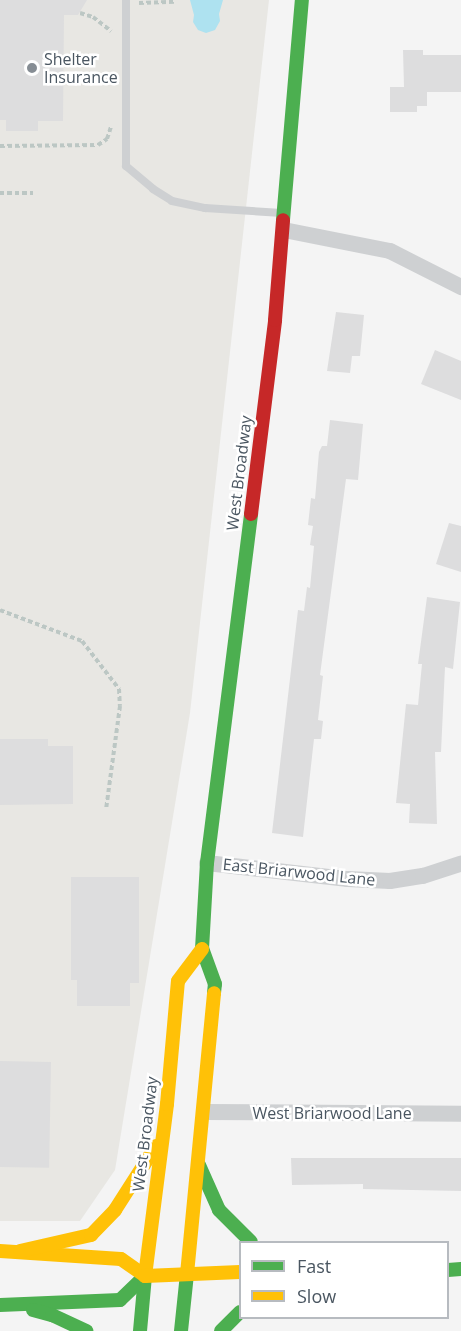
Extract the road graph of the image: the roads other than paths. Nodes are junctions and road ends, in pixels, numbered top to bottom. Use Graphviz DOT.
graph roads {
  1 [pos="302,0"];
  2 [pos="126,1"];
  3 [pos="286,213"];
  4 [pos="284,230"];
  5 [pos="461,287"];
  6 [pos="207,863"];
  7 [pos="461,864"];
  8 [pos="202,949"];
  9 [pos="204,1112"];
  10 [pos="461,1114"];
  11 [pos="162,1135"];
  12 [pos="198,1164"];
  13 [pos="250,1241"];
  14 [pos="0,1251"];
  15 [pos="20,1251"];
  16 [pos="239,1272"];
  17 [pos="187,1274"];
  18 [pos="146,1276"];
  19 [pos="6,1305"];
  20 [pos="239,1313"];
  21 [pos="86,1331"];
  22 [pos="140,1331"];
  23 [pos="181,1331"];
  24 [pos="220,1331"];
  1 -- 3 [label="main road, West Broadway"];
  2 -- 3 [label="lane"];
  3 -- 4 [label="main road, West Broadway"];
  4 -- 5 [label="street"];
  4 -- 6 [label="main road, West Broadway"];
  6 -- 7 [label="street, East Briarwood Lane"];
  6 -- 8 [label="main road, West Broadway"];
  8 -- 9 [label="main road, West Broadway"];
  8 -- 11 [label="main road, West Broadway"];
  9 -- 10 [label="street, West Briarwood Lane"];
  9 -- 12 [label="main road, West Broadway"];
  11 -- 15 [label="main road"];
  11 -- 18 [label="main road, West Broadway"];
  12 -- 13 [label="main road"];
  12 -- 17 [label="main road, West Broadway"];
  14 -- 15 [label="main road"];
  15 -- 18 [label="main road"];
  16 -- 17 [label="main road"];
  17 -- 18 [label="main road"];
  17 -- 23 [label="main road, West Broadway"];
  18 -- 19 [label="main road"];
  18 -- 22 [label="main road, West Broadway"];
  19 -- 21 [label="main road"];
  20 -- 24 [label="main road"];
}
